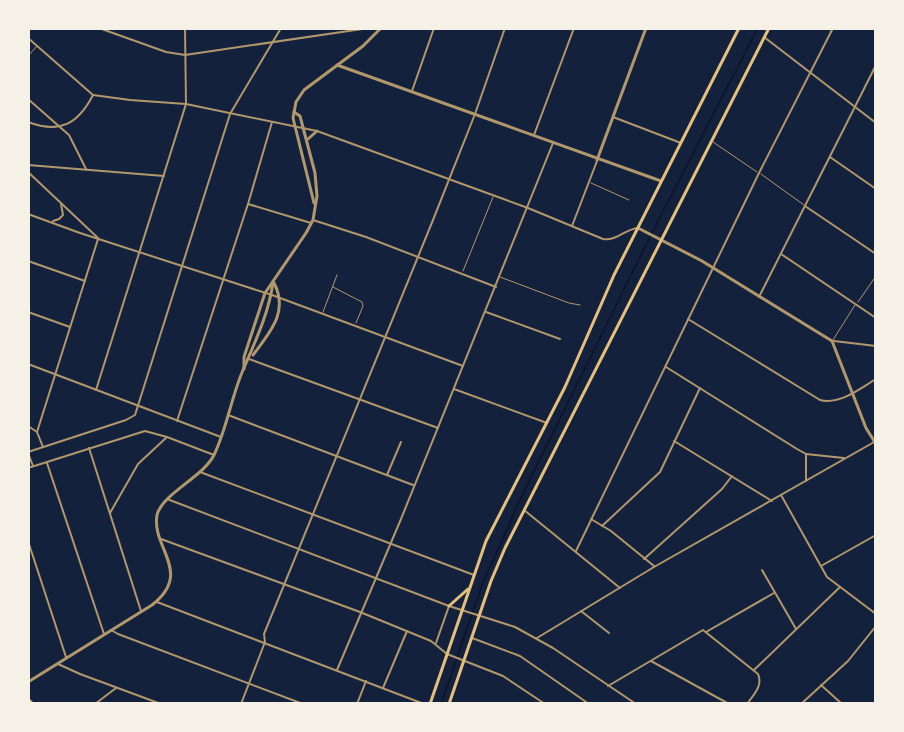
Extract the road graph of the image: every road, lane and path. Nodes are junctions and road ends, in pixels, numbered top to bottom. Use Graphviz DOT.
graph roads {
  1 [pos="99,28"];
  2 [pos="185,28"];
  3 [pos="281,28"];
  4 [pos="369,28"];
  5 [pos="381,28"];
  6 [pos="434,28"];
  7 [pos="505,28"];
  8 [pos="574,28"];
  9 [pos="646,28"];
  10 [pos="739,28"];
  11 [pos="769,28"];
  12 [pos="833,28"];
  13 [pos="764,37"];
  14 [pos="28,38"];
  15 [pos="273,41"];
  16 [pos="37,46"];
  17 [pos="185,55"];
  18 [pos="28,56"];
  19 [pos="337,64"];
  20 [pos="876,65"];
  21 [pos="810,74"];
  22 [pos="411,92"];
  23 [pos="93,95"];
  24 [pos="28,99"];
  25 [pos="186,104"];
  26 [pos="854,108"];
  27 [pos="294,112"];
  28 [pos="230,114"];
  29 [pos="475,114"];
  30 [pos="613,117"];
  31 [pos="28,122"];
  32 [pos="272,122"];
  33 [pos="876,123"];
  34 [pos="61,126"];
  35 [pos="295,127"];
  36 [pos="303,128"];
  37 [pos="317,131"];
  38 [pos="534,135"];
  39 [pos="307,141"];
  40 [pos="712,141"];
  41 [pos="553,143"];
  42 [pos="681,143"];
  43 [pos="830,157"];
  44 [pos="597,160"];
  45 [pos="28,165"];
  46 [pos="86,169"];
  47 [pos="28,172"];
  48 [pos="759,173"];
  49 [pos="164,176"];
  50 [pos="449,179"];
  51 [pos="661,181"];
  52 [pos="589,183"];
  53 [pos="876,189"];
  54 [pos="494,195"];
  55 [pos="629,200"];
  56 [pos="60,201"];
  57 [pos="248,204"];
  58 [pos="314,206"];
  59 [pos="805,206"];
  60 [pos="528,208"];
  61 [pos="28,214"];
  62 [pos="312,221"];
  63 [pos="49,222"];
  64 [pos="85,224"];
  65 [pos="572,226"];
  66 [pos="638,228"];
  67 [pos="80,233"];
  68 [pos="98,238"];
  69 [pos="662,239"];
  70 [pos="140,252"];
  71 [pos="781,254"];
  72 [pos="876,254"];
  73 [pos="418,257"];
  74 [pos="28,261"];
  75 [pos="181,265"];
  76 [pos="713,267"];
  77 [pos="462,274"];
  78 [pos="338,275"];
  79 [pos="876,276"];
  80 [pos="500,277"];
  81 [pos="224,279"];
  82 [pos="85,281"];
  83 [pos="273,282"];
  84 [pos="333,287"];
  85 [pos="496,287"];
  86 [pos="265,292"];
  87 [pos="272,295"];
  88 [pos="759,297"];
  89 [pos="280,298"];
  90 [pos="856,304"];
  91 [pos="580,305"];
  92 [pos="28,312"];
  93 [pos="486,312"];
  94 [pos="322,313"];
  95 [pos="876,318"];
  96 [pos="688,319"];
  97 [pos="355,325"];
  98 [pos="70,327"];
  99 [pos="386,336"];
  100 [pos="560,339"];
  101 [pos="832,341"];
  102 [pos="876,346"];
  103 [pos="249,359"];
  104 [pos="28,364"];
  105 [pos="463,366"];
  106 [pos="666,367"];
  107 [pos="244,369"];
  108 [pos="55,375"];
  109 [pos="876,379"];
  110 [pos="453,388"];
  111 [pos="700,388"];
  112 [pos="96,390"];
  113 [pos="852,393"];
  114 [pos="360,400"];
  115 [pos="137,406"];
  116 [pos="228,415"];
  117 [pos="177,421"];
  118 [pos="547,423"];
  119 [pos="28,426"];
  120 [pos="438,428"];
  121 [pos="37,432"];
  122 [pos="167,436"];
  123 [pos="221,437"];
  124 [pos="674,440"];
  125 [pos="401,442"];
  126 [pos="875,442"];
  127 [pos="43,447"];
  128 [pos="89,448"];
  129 [pos="28,452"];
  130 [pos="806,454"];
  131 [pos="214,455"];
  132 [pos="337,456"];
  133 [pos="844,458"];
  134 [pos="47,462"];
  135 [pos="33,466"];
  136 [pos="28,468"];
  137 [pos="200,472"];
  138 [pos="387,475"];
  139 [pos="732,476"];
  140 [pos="806,481"];
  141 [pos="414,486"];
  142 [pos="781,495"];
  143 [pos="167,499"];
  144 [pos="772,501"];
  145 [pos="524,510"];
  146 [pos="109,514"];
  147 [pos="313,515"];
  148 [pos="591,519"];
  149 [pos="602,526"];
  150 [pos="876,535"];
  151 [pos="161,538"];
  152 [pos="28,541"];
  153 [pos="390,543"];
  154 [pos="299,549"];
  155 [pos="576,551"];
  156 [pos="644,559"];
  157 [pos="654,567"];
  158 [pos="820,567"];
  159 [pos="762,570"];
  160 [pos="474,575"];
  161 [pos="375,578"];
  162 [pos="285,584"];
  163 [pos="840,587"];
  164 [pos="469,588"];
  165 [pos="620,588"];
  166 [pos="774,593"];
  167 [pos="157,602"];
  168 [pos="449,606"];
  169 [pos="464,610"];
  170 [pos="581,611"];
  171 [pos="142,612"];
  172 [pos="360,612"];
  173 [pos="477,614"];
  174 [pos="876,614"];
  175 [pos="876,626"];
  176 [pos="796,629"];
  177 [pos="111,630"];
  178 [pos="407,631"];
  179 [pos="705,631"];
  180 [pos="609,633"];
  181 [pos="104,634"];
  182 [pos="472,638"];
  183 [pos="537,638"];
  184 [pos="264,642"];
  185 [pos="436,644"];
  186 [pos="448,654"];
  187 [pos="66,657"];
  188 [pos="462,660"];
  189 [pos="651,661"];
  190 [pos="57,663"];
  191 [pos="337,670"];
  192 [pos="753,670"];
  193 [pos="366,681"];
  194 [pos="28,682"];
  195 [pos="249,683"];
  196 [pos="821,685"];
  197 [pos="608,686"];
  198 [pos="116,688"];
  199 [pos="383,688"];
  200 [pos="28,700"];
  201 [pos="32,704"];
  202 [pos="95,704"];
  203 [pos="162,704"];
  204 [pos="241,704"];
  205 [pos="303,704"];
  206 [pos="357,704"];
  207 [pos="424,704"];
  208 [pos="430,704"];
  209 [pos="450,704"];
  210 [pos="545,704"];
  211 [pos="589,704"];
  212 [pos="636,704"];
  213 [pos="729,704"];
  214 [pos="747,704"];
  215 [pos="801,704"];
  216 [pos="842,704"];
  1 -- 17 [label="street"];
  2 -- 17 [label="street"];
  3 -- 15 [label="street"];
  4 -- 15 [label="street"];
  5 -- 19 [label="street"];
  6 -- 22 [label="street"];
  7 -- 29 [label="street"];
  8 -- 38 [label="street"];
  9 -- 30 [label="street"];
  10 -- 42 [label="main road"];
  11 -- 13 [label="main road"];
  12 -- 21 [label="street"];
  13 -- 21 [label="street"];
  13 -- 40 [label="main road"];
  14 -- 16 [label="street"];
  15 -- 17 [label="street"];
  15 -- 28 [label="street"];
  16 -- 18 [label="lane"];
  16 -- 23 [label="street"];
  17 -- 25 [label="street"];
  19 -- 22 [label="street"];
  19 -- 27 [label="street"];
  20 -- 26 [label="street"];
  21 -- 26 [label="street"];
  21 -- 48 [label="street"];
  22 -- 29 [label="street"];
  23 -- 25 [label="street"];
  23 -- 34 [label="street"];
  24 -- 34 [label="street"];
  25 -- 28 [label="street"];
  25 -- 49 [label="street"];
  26 -- 33 [label="street"];
  26 -- 43 [label="street"];
  27 -- 35 [label="street"];
  27 -- 36 [label="street"];
  28 -- 32 [label="street"];
  28 -- 75 [label="street"];
  29 -- 38 [label="street"];
  29 -- 50 [label="street"];
  30 -- 42 [label="street"];
  30 -- 44 [label="street"];
  31 -- 34 [label="street"];
  32 -- 35 [label="street"];
  32 -- 57 [label="street"];
  34 -- 46 [label="street"];
  35 -- 36 [label="street"];
  35 -- 58 [label="street"];
  36 -- 37 [label="street"];
  36 -- 39 [label="street"];
  37 -- 39 [label="street"];
  37 -- 50 [label="street"];
  38 -- 41 [label="street"];
  39 -- 58 [label="street"];
  40 -- 48 [label="lane"];
  40 -- 69 [label="main road"];
  41 -- 44 [label="street"];
  41 -- 60 [label="street"];
  42 -- 51 [label="main road"];
  43 -- 53 [label="street"];
  43 -- 59 [label="street"];
  44 -- 51 [label="street"];
  44 -- 52 [label="street"];
  45 -- 46 [label="street"];
  46 -- 49 [label="street"];
  47 -- 56 [label="street"];
  48 -- 59 [label="lane"];
  48 -- 76 [label="street"];
  49 -- 70 [label="street"];
  50 -- 54 [label="street"];
  50 -- 73 [label="street"];
  51 -- 66 [label="main road"];
  52 -- 55 [label="lane"];
  52 -- 65 [label="street"];
  54 -- 60 [label="street"];
  54 -- 77 [label="lane"];
  56 -- 63 [label="street"];
  56 -- 64 [label="street"];
  57 -- 62 [label="street"];
  57 -- 81 [label="street"];
  58 -- 62 [label="street"];
  59 -- 71 [label="street"];
  59 -- 72 [label="street"];
  60 -- 65 [label="street"];
  60 -- 80 [label="street"];
  61 -- 63 [label="street"];
  62 -- 73 [label="street"];
  62 -- 83 [label="street"];
  63 -- 67 [label="street"];
  64 -- 67 [label="street"];
  64 -- 68 [label="street"];
  65 -- 66 [label="street"];
  66 -- 69 [label="street"];
  66 -- 118 [label="main road"];
  67 -- 68 [label="street"];
  68 -- 70 [label="street"];
  68 -- 82 [label="street"];
  69 -- 76 [label="street"];
  69 -- 145 [label="main road"];
  70 -- 75 [label="street"];
  70 -- 112 [label="street"];
  71 -- 88 [label="street"];
  71 -- 90 [label="street"];
  73 -- 77 [label="street"];
  73 -- 99 [label="street"];
  74 -- 82 [label="street"];
  75 -- 81 [label="street"];
  75 -- 115 [label="street"];
  76 -- 88 [label="street"];
  76 -- 96 [label="street"];
  77 -- 85 [label="street"];
  78 -- 84 [label="lane"];
  79 -- 90 [label="lane"];
  80 -- 85 [label="street"];
  80 -- 91 [label="lane"];
  81 -- 86 [label="street"];
  81 -- 117 [label="street"];
  82 -- 98 [label="street"];
  83 -- 86 [label="street"];
  83 -- 87 [label="street"];
  83 -- 89 [label="street"];
  84 -- 94 [label="lane"];
  84 -- 97 [label="lane"];
  85 -- 93 [label="street"];
  86 -- 87 [label="street"];
  86 -- 107 [label="street"];
  87 -- 89 [label="street"];
  87 -- 103 [label="street"];
  88 -- 101 [label="street"];
  89 -- 94 [label="street"];
  89 -- 103 [label="street"];
  90 -- 95 [label="street"];
  90 -- 101 [label="lane"];
  92 -- 98 [label="street"];
  93 -- 100 [label="street"];
  93 -- 105 [label="street"];
  94 -- 97 [label="street"];
  96 -- 106 [label="street"];
  96 -- 113 [label="street"];
  97 -- 99 [label="street"];
  98 -- 108 [label="street"];
  99 -- 105 [label="street"];
  99 -- 114 [label="street"];
  101 -- 102 [label="street"];
  101 -- 113 [label="street"];
  103 -- 107 [label="street"];
  103 -- 114 [label="street"];
  104 -- 108 [label="street"];
  105 -- 110 [label="street"];
  106 -- 111 [label="street"];
  106 -- 148 [label="street"];
  107 -- 116 [label="street"];
  108 -- 112 [label="street"];
  108 -- 121 [label="street"];
  109 -- 113 [label="street"];
  110 -- 118 [label="street"];
  110 -- 120 [label="street"];
  111 -- 124 [label="street"];
  111 -- 130 [label="street"];
  112 -- 115 [label="street"];
  113 -- 126 [label="street"];
  114 -- 120 [label="street"];
  114 -- 132 [label="street"];
  115 -- 117 [label="street"];
  115 -- 127 [label="street"];
  116 -- 123 [label="street"];
  116 -- 132 [label="street"];
  117 -- 123 [label="street"];
  118 -- 160 [label="main road"];
  119 -- 121 [label="street"];
  120 -- 141 [label="street"];
  121 -- 127 [label="street"];
  122 -- 128 [label="street"];
  122 -- 131 [label="street"];
  122 -- 146 [label="street"];
  123 -- 131 [label="street"];
  124 -- 139 [label="street"];
  124 -- 149 [label="street"];
  125 -- 138 [label="street"];
  126 -- 133 [label="street"];
  127 -- 129 [label="street"];
  128 -- 134 [label="street"];
  128 -- 146 [label="street"];
  129 -- 135 [label="street"];
  130 -- 133 [label="street"];
  130 -- 140 [label="street"];
  131 -- 137 [label="street"];
  132 -- 138 [label="street"];
  132 -- 147 [label="street"];
  133 -- 140 [label="street"];
  134 -- 135 [label="street"];
  134 -- 181 [label="street"];
  135 -- 136 [label="street"];
  137 -- 143 [label="street"];
  137 -- 147 [label="street"];
  138 -- 141 [label="street"];
  139 -- 144 [label="street"];
  139 -- 156 [label="street"];
  140 -- 142 [label="street"];
  141 -- 153 [label="street"];
  142 -- 144 [label="street"];
  142 -- 158 [label="street"];
  143 -- 151 [label="street"];
  143 -- 154 [label="street"];
  144 -- 157 [label="street"];
  145 -- 155 [label="street"];
  145 -- 173 [label="main road"];
  146 -- 171 [label="street"];
  147 -- 153 [label="street"];
  147 -- 154 [label="street"];
  148 -- 149 [label="street"];
  148 -- 155 [label="street"];
  149 -- 156 [label="street"];
  150 -- 158 [label="street"];
  151 -- 162 [label="street"];
  151 -- 167 [label="street"];
  152 -- 187 [label="street"];
  153 -- 160 [label="street"];
  153 -- 161 [label="street"];
  154 -- 161 [label="street"];
  154 -- 162 [label="street"];
  155 -- 165 [label="street"];
  156 -- 157 [label="street"];
  157 -- 165 [label="street"];
  158 -- 163 [label="street"];
  159 -- 166 [label="street"];
  160 -- 164 [label="main road"];
  161 -- 168 [label="street"];
  161 -- 172 [label="street"];
  162 -- 172 [label="street"];
  162 -- 184 [label="street"];
  163 -- 174 [label="street"];
  163 -- 176 [label="street"];
  164 -- 168 [label="main road"];
  164 -- 169 [label="main road"];
  165 -- 170 [label="street"];
  166 -- 176 [label="street"];
  166 -- 179 [label="street"];
  167 -- 171 [label="street"];
  167 -- 184 [label="street"];
  168 -- 169 [label="street"];
  168 -- 185 [label="street"];
  169 -- 173 [label="street"];
  169 -- 186 [label="main road"];
  170 -- 180 [label="street"];
  170 -- 183 [label="street"];
  171 -- 177 [label="street"];
  172 -- 178 [label="street"];
  172 -- 191 [label="street"];
  173 -- 182 [label="main road"];
  173 -- 183 [label="street"];
  175 -- 196 [label="street"];
  176 -- 192 [label="street"];
  177 -- 181 [label="street"];
  177 -- 195 [label="street"];
  178 -- 185 [label="street"];
  178 -- 199 [label="street"];
  179 -- 189 [label="street"];
  179 -- 192 [label="street"];
  181 -- 187 [label="street"];
  182 -- 188 [label="main road"];
  182 -- 211 [label="street"];
  183 -- 197 [label="street"];
  184 -- 191 [label="street"];
  184 -- 195 [label="street"];
  185 -- 186 [label="street"];
  186 -- 188 [label="street"];
  186 -- 208 [label="main road"];
  187 -- 190 [label="street"];
  188 -- 209 [label="main road"];
  188 -- 210 [label="street"];
  189 -- 197 [label="street"];
  189 -- 213 [label="street"];
  190 -- 194 [label="street"];
  190 -- 198 [label="street"];
  191 -- 193 [label="street"];
  192 -- 214 [label="street"];
  193 -- 199 [label="street"];
  193 -- 206 [label="street"];
  195 -- 204 [label="street"];
  195 -- 205 [label="street"];
  196 -- 215 [label="street"];
  196 -- 216 [label="street"];
  197 -- 212 [label="street"];
  198 -- 202 [label="street"];
  198 -- 203 [label="street"];
  199 -- 207 [label="street"];
  200 -- 201 [label="main road"];
}
